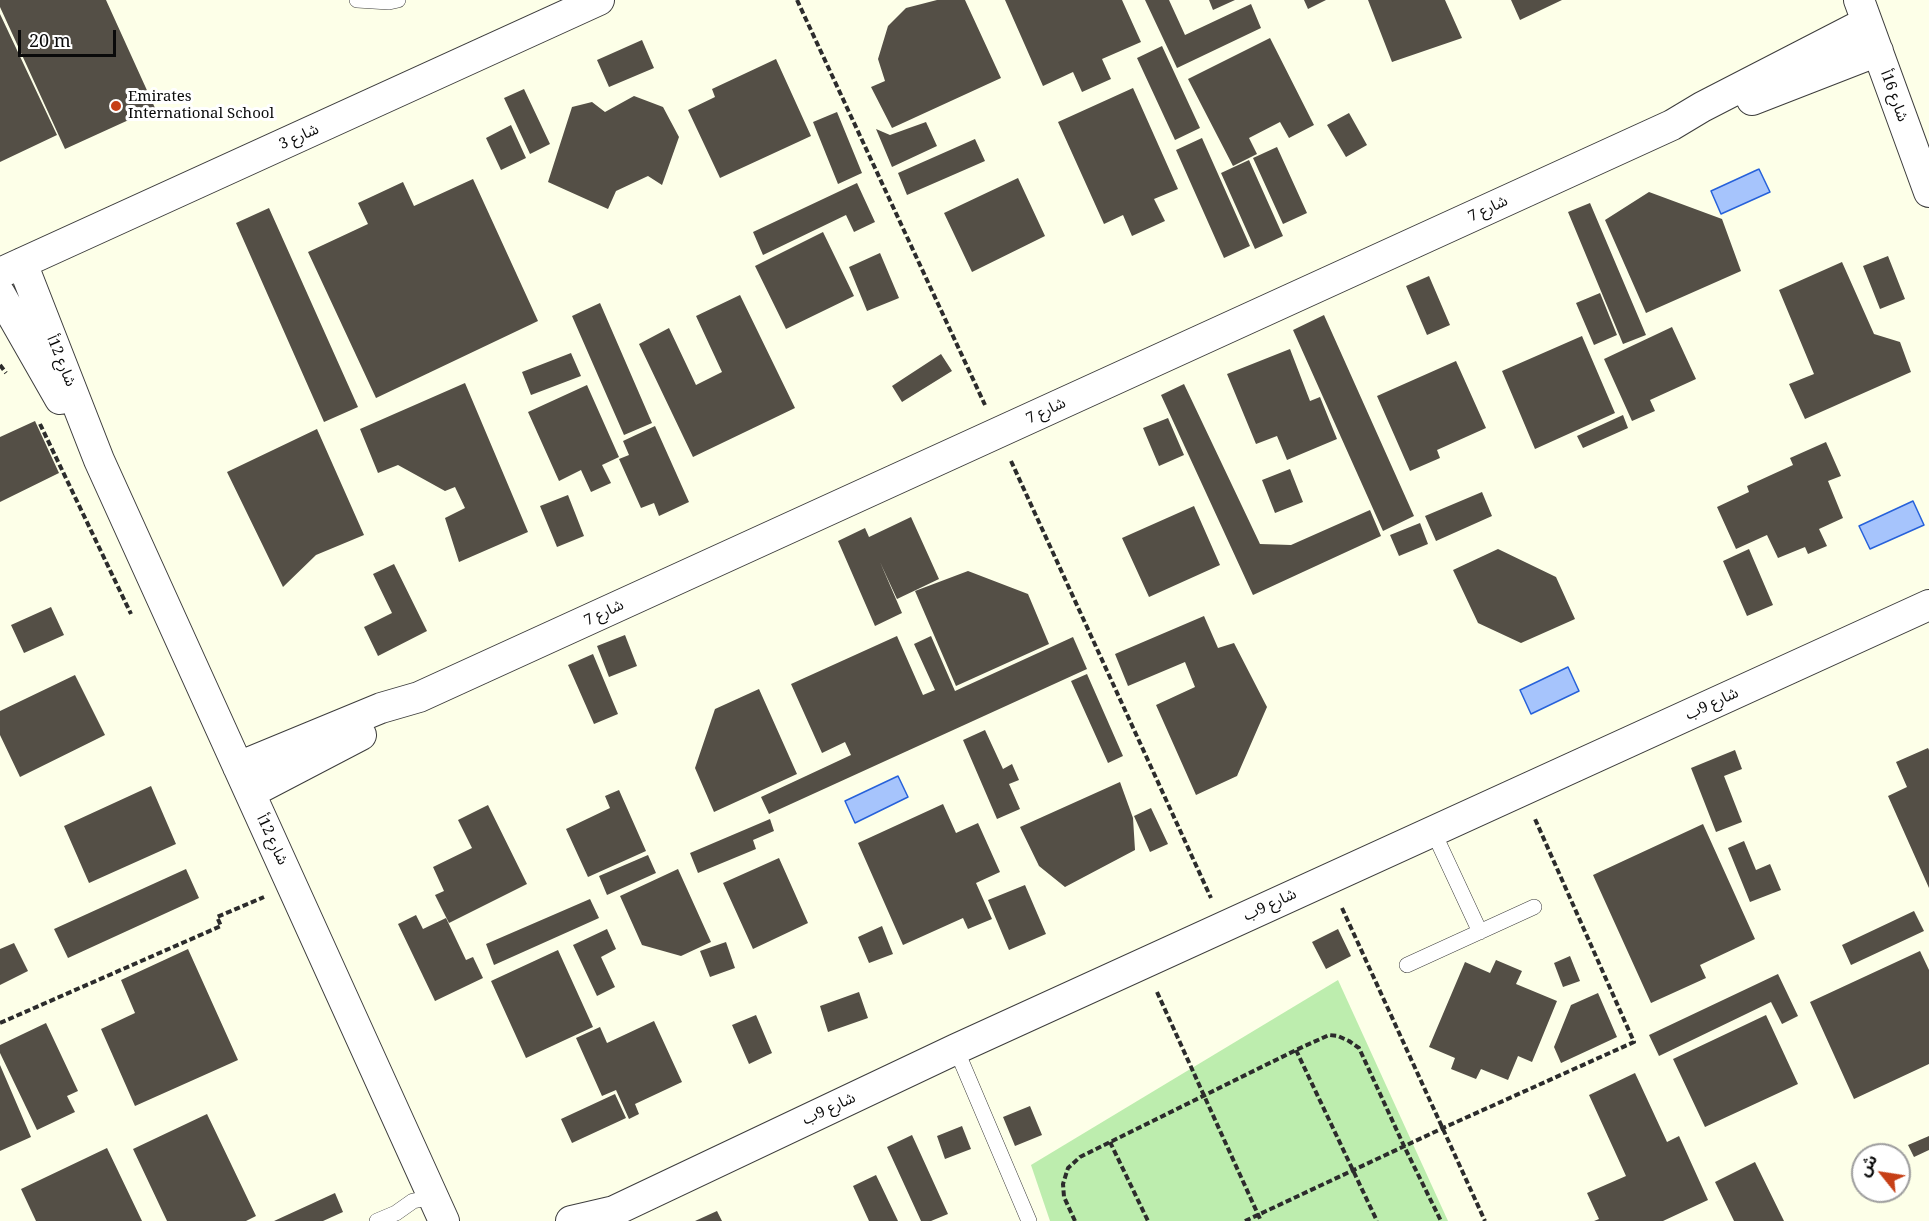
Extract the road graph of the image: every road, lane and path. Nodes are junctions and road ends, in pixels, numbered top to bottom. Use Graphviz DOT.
graph roads {
  1 [pos="357,0"];
  2 [pos="398,0"];
  3 [pos="599,0"];
  4 [pos="1863,11"];
  5 [pos="1878,51"];
  6 [pos="1672,125"];
  7 [pos="1929,192"];
  8 [pos="11,268"];
  9 [pos="0,294"];
  10 [pos="99,460"];
  11 [pos="1929,605"];
  12 [pos="244,780"];
  13 [pos="1522,790"];
  14 [pos="1433,831"];
  15 [pos="1329,879"];
  16 [pos="292,885"];
  17 [pos="1534,907"];
  18 [pos="1480,932"];
  19 [pos="1144,963"];
  20 [pos="1407,965"];
  21 [pos="0,1023"];
  22 [pos="956,1049"];
  23 [pos="1296,1050"];
  24 [pos="1204,1096"];
  25 [pos="1443,1128"];
  26 [pos="1110,1142"];
  27 [pos="1404,1146"];
  28 [pos="1353,1170"];
  29 [pos="439,1209"];
  30 [pos="1258,1215"];
  31 [pos="608,1216"];
  32 [pos="377,1221"];
  33 [pos="571,1221"];
  34 [pos="1029,1221"];
  35 [pos="1075,1221"];
  36 [pos="1148,1221"];
  37 [pos="1245,1221"];
  38 [pos="1261,1221"];
  39 [pos="1377,1221"];
  40 [pos="1441,1221"];
  41 [pos="1485,1221"];
  1 -- 2 [label="lane"];
  3 -- 8 [label="street, شارع 3"];
  4 -- 5 [label="street, شارع 16أ"];
  4 -- 6 [label="street, شارع 7"];
  5 -- 6 [label="street, شارع 7"];
  5 -- 7 [label="street, شارع 16أ"];
  6 -- 12 [label="street, شارع 7"];
  8 -- 10 [label="street, شارع 12أ"];
  9 -- 10 [label="street, شارع 12أ"];
  10 -- 12 [label="street, شارع 12أ"];
  11 -- 13 [label="street, شارع 9ب"];
  12 -- 16 [label="street, شارع 12أ"];
  13 -- 14 [label="street, شارع 9ب"];
  13 -- 25 [label="path"];
  14 -- 15 [label="street, شارع 9ب"];
  14 -- 18 [label="lane"];
  15 -- 19 [label="street, شارع 9ب"];
  15 -- 25 [label="path"];
  16 -- 21 [label="path"];
  16 -- 29 [label="street, شارع 12أ"];
  17 -- 18 [label="lane"];
  18 -- 20 [label="lane"];
  19 -- 22 [label="street, شارع 9ب"];
  19 -- 24 [label="path"];
  22 -- 31 [label="street, شارع 9ب"];
  22 -- 34 [label="lane"];
  23 -- 24 [label="path"];
  23 -- 27 [label="path"];
  23 -- 28 [label="path"];
  24 -- 26 [label="path"];
  24 -- 30 [label="path"];
  25 -- 27 [label="path"];
  25 -- 41 [label="path"];
  26 -- 35 [label="path"];
  26 -- 36 [label="path"];
  27 -- 28 [label="path"];
  27 -- 40 [label="path"];
  28 -- 30 [label="path"];
  28 -- 39 [label="path"];
  29 -- 32 [label="lane"];
  30 -- 37 [label="path"];
  30 -- 38 [label="path"];
  31 -- 33 [label="street, شارع 9ب"];
}
